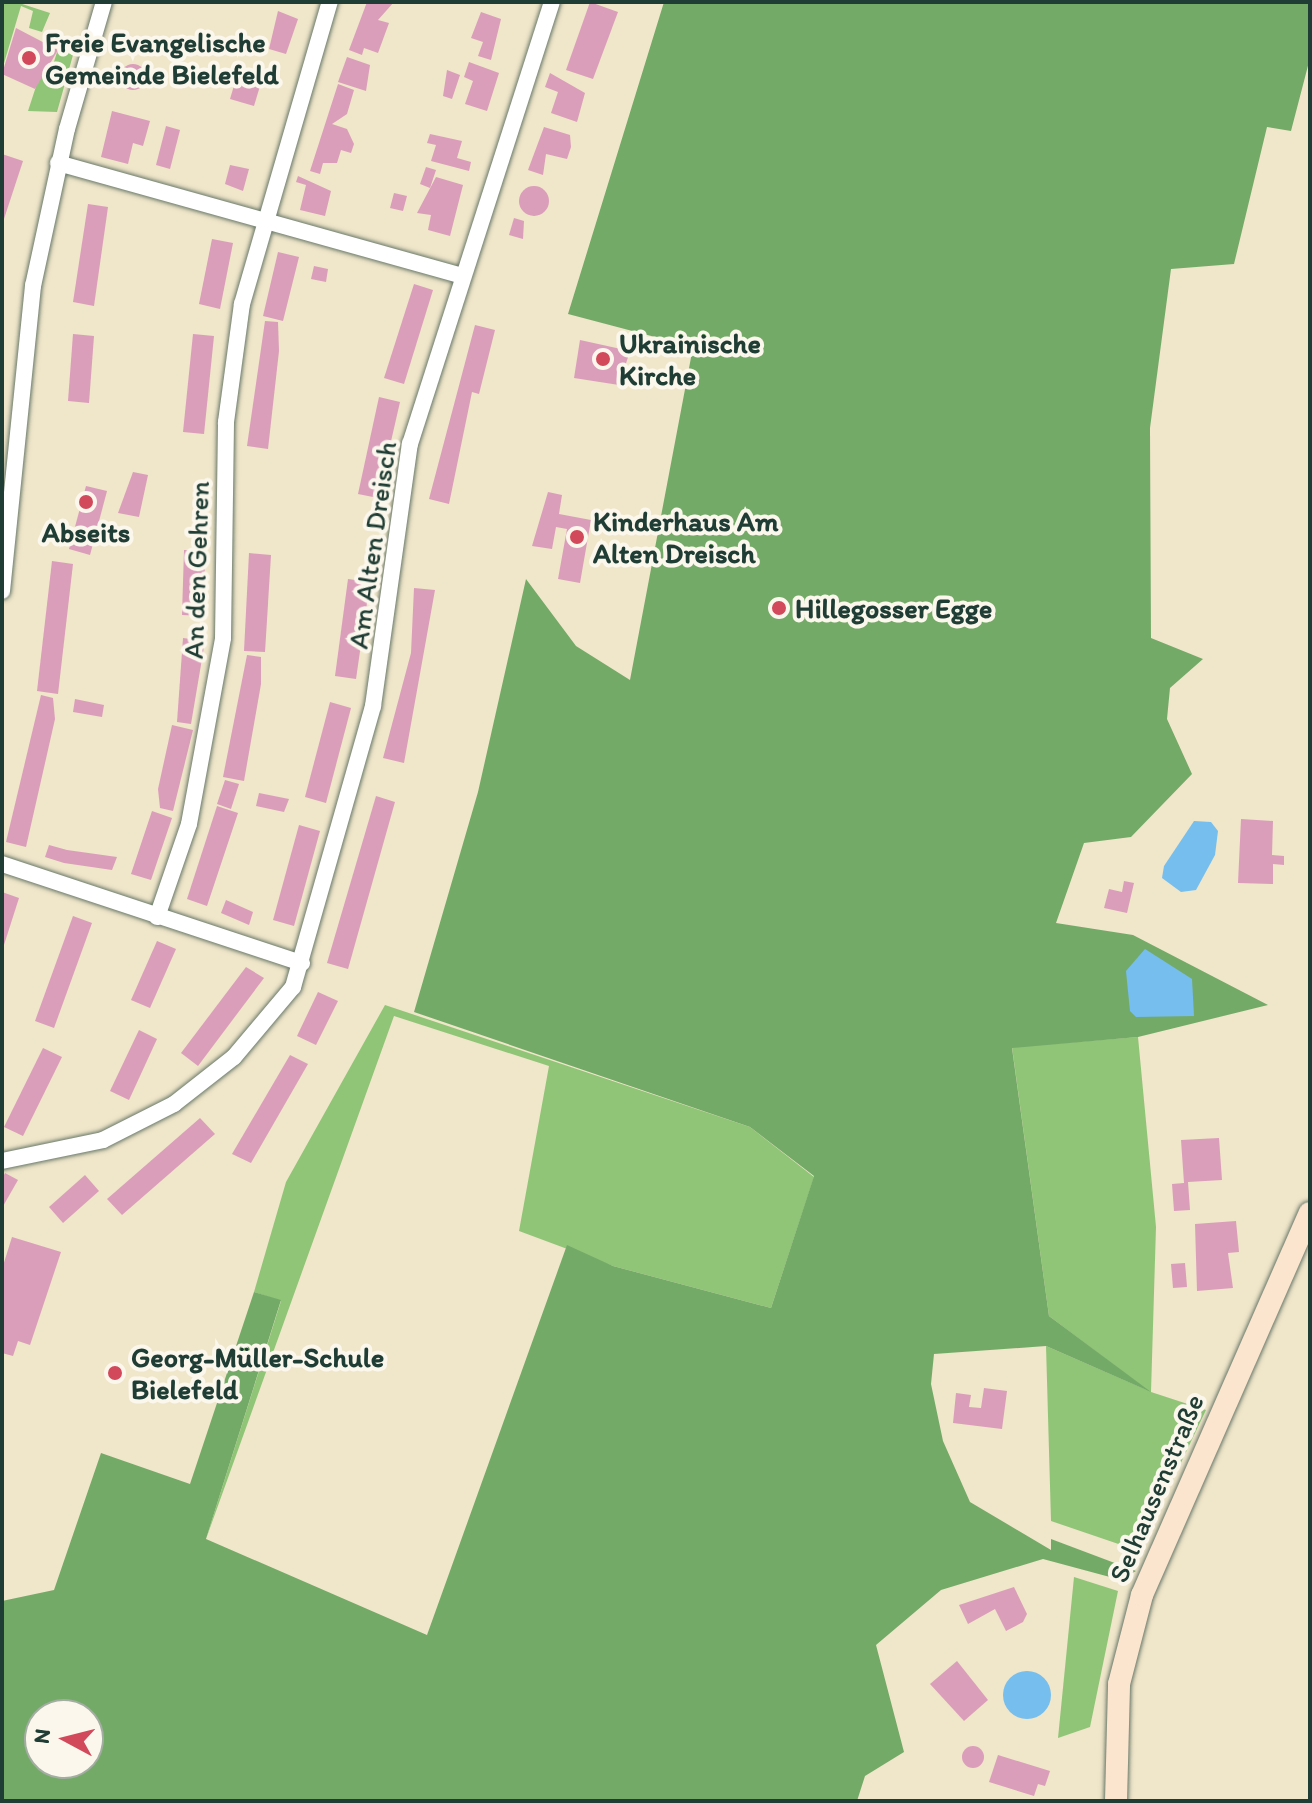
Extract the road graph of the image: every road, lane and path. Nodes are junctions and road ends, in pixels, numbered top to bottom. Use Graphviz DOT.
graph roads {
  1 [pos="104,2"];
  2 [pos="330,2"];
  3 [pos="552,2"];
  4 [pos="58,163"];
  5 [pos="263,221"];
  6 [pos="463,276"];
  7 [pos="2,591"];
  8 [pos="2,864"];
  9 [pos="157,917"];
  10 [pos="302,963"];
  11 [pos="2,1161"];
  12 [pos="1310,1213"];
  13 [pos="1116,1801"];
  1 -- 4 [label="street"];
  2 -- 5 [label="street, An den Gehren"];
  3 -- 6 [label="street, Am Alten Dreisch"];
  4 -- 5 [label="street"];
  4 -- 7 [label="street"];
  5 -- 6 [label="street"];
  5 -- 9 [label="street, An den Gehren"];
  6 -- 10 [label="street, Am Alten Dreisch"];
  8 -- 9 [label="street"];
  9 -- 10 [label="street"];
  10 -- 11 [label="street, Am Alten Dreisch"];
  12 -- 13 [label="street, Selhausenstraße"];
}
